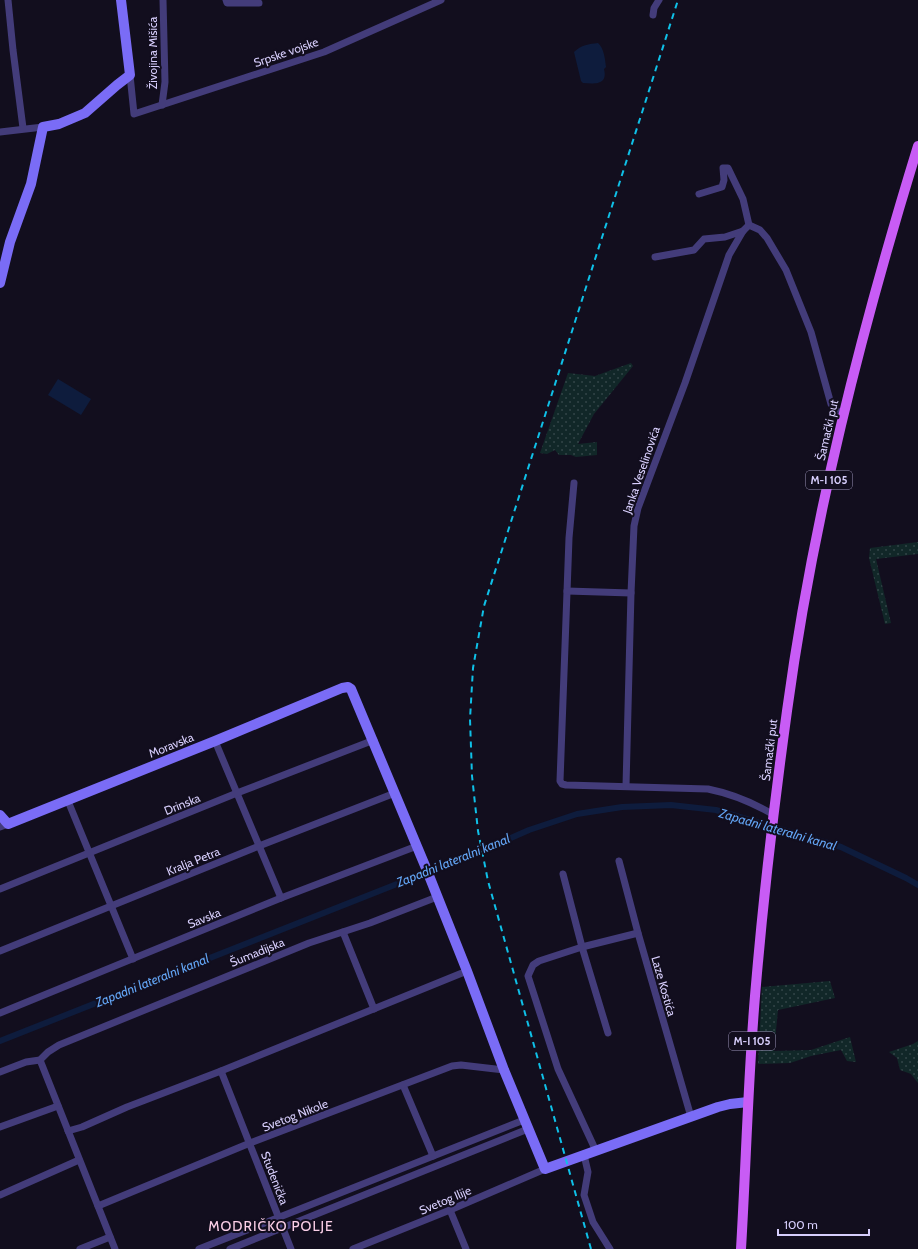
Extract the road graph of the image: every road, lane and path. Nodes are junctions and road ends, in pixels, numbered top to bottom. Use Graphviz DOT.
graph roads {
  1 [pos="8,0"];
  2 [pos="121,0"];
  3 [pos="163,0"];
  4 [pos="226,0"];
  5 [pos="441,0"];
  6 [pos="659,0"];
  7 [pos="259,3"];
  8 [pos="653,15"];
  9 [pos="130,75"];
  10 [pos="162,105"];
  11 [pos="43,126"];
  12 [pos="23,128"];
  13 [pos="0,132"];
  14 [pos="918,146"];
  15 [pos="699,194"];
  16 [pos="749,225"];
  17 [pos="744,231"];
  18 [pos="655,257"];
  19 [pos="0,283"];
  20 [pos="843,414"];
  21 [pos="574,483"];
  22 [pos="567,591"];
  23 [pos="631,593"];
  24 [pos="374,740"];
  25 [pos="215,741"];
  26 [pos="626,786"];
  27 [pos="237,793"];
  28 [pos="395,793"];
  29 [pos="68,801"];
  30 [pos="0,815"];
  31 [pos="773,817"];
  32 [pos="4,825"];
  33 [pos="259,846"];
  34 [pos="417,846"];
  35 [pos="90,854"];
  36 [pos="618,861"];
  37 [pos="563,874"];
  38 [pos="0,889"];
  39 [pos="437,897"];
  40 [pos="281,898"];
  41 [pos="111,906"];
  42 [pos="343,932"];
  43 [pos="638,933"];
  44 [pos="582,947"];
  45 [pos="0,951"];
  46 [pos="133,959"];
  47 [pos="467,971"];
  48 [pos="374,1009"];
  49 [pos="0,1013"];
  50 [pos="608,1033"];
  51 [pos="40,1060"];
  52 [pos="504,1070"];
  53 [pos="221,1071"];
  54 [pos="0,1072"];
  55 [pos="403,1085"];
  56 [pos="748,1102"];
  57 [pos="58,1106"];
  58 [pos="691,1116"];
  59 [pos="526,1125"];
  60 [pos="0,1127"];
  61 [pos="68,1131"];
  62 [pos="250,1143"];
  63 [pos="596,1151"];
  64 [pos="584,1155"];
  65 [pos="433,1156"];
  66 [pos="79,1160"];
  67 [pos="545,1169"];
  68 [pos="0,1196"];
  69 [pos="98,1206"];
  70 [pos="450,1210"];
  71 [pos="278,1217"];
  72 [pos="283,1228"];
  73 [pos="110,1237"];
  74 [pos="80,1249"];
  75 [pos="115,1249"];
  76 [pos="199,1249"];
  77 [pos="230,1249"];
  78 [pos="292,1249"];
  79 [pos="353,1249"];
  80 [pos="466,1249"];
  81 [pos="610,1249"];
  82 [pos="741,1249"];
  1 -- 12 [label="street"];
  2 -- 9 [label="street"];
  3 -- 10 [label="street, Živojina Mišića"];
  4 -- 7 [label="street"];
  5 -- 10 [label="street, Srpske vojske"];
  6 -- 8 [label="street"];
  9 -- 10 [label="street, Srpske vojske"];
  9 -- 11 [label="street"];
  11 -- 12 [label="street"];
  11 -- 19 [label="street"];
  12 -- 13 [label="street"];
  14 -- 20 [label="main road, Šamački put / M-I 105"];
  15 -- 16 [label="street"];
  16 -- 17 [label="street, Janka Veselinovića"];
  16 -- 20 [label="street"];
  17 -- 18 [label="street"];
  17 -- 23 [label="street, Janka Veselinovića"];
  20 -- 31 [label="main road, Šamački put / M-I 105"];
  21 -- 22 [label="street"];
  22 -- 23 [label="street"];
  22 -- 26 [label="street"];
  23 -- 26 [label="street, Janka Veselinovića"];
  24 -- 25 [label="street, Moravska"];
  24 -- 27 [label="street, Drinska"];
  24 -- 28 [label="street"];
  25 -- 27 [label="street"];
  25 -- 29 [label="street, Moravska"];
  26 -- 31 [label="street"];
  27 -- 33 [label="street"];
  27 -- 35 [label="street, Drinska"];
  28 -- 33 [label="street, Kralja Petra"];
  28 -- 34 [label="street"];
  29 -- 32 [label="street, Moravska"];
  29 -- 35 [label="street"];
  30 -- 32 [label="street"];
  31 -- 56 [label="main road, M-I 105"];
  33 -- 40 [label="street"];
  33 -- 41 [label="street, Kralja Petra"];
  34 -- 39 [label="street"];
  34 -- 40 [label="street, Savska"];
  35 -- 38 [label="street, Drinska"];
  35 -- 41 [label="street"];
  36 -- 43 [label="street, Laze Kostića"];
  37 -- 44 [label="street"];
  39 -- 42 [label="street, Šumadijska"];
  39 -- 47 [label="street"];
  40 -- 46 [label="street, Savska"];
  41 -- 45 [label="street, Kralja Petra"];
  41 -- 46 [label="street"];
  42 -- 48 [label="street"];
  42 -- 51 [label="street, Šumadijska"];
  43 -- 44 [label="street"];
  43 -- 58 [label="street, Laze Kostića"];
  44 -- 50 [label="street"];
  44 -- 63 [label="street"];
  46 -- 49 [label="street, Savska"];
  47 -- 48 [label="street"];
  47 -- 52 [label="street"];
  48 -- 53 [label="street"];
  51 -- 54 [label="street, Šumadijska"];
  51 -- 57 [label="street"];
  52 -- 55 [label="street, Svetog Nikole"];
  52 -- 59 [label="street"];
  53 -- 61 [label="street"];
  53 -- 62 [label="street, Studenička"];
  55 -- 62 [label="street, Svetog Nikole"];
  55 -- 65 [label="street"];
  56 -- 58 [label="street"];
  56 -- 82 [label="main road, M-I 105"];
  57 -- 60 [label="street"];
  57 -- 61 [label="street"];
  58 -- 63 [label="street"];
  59 -- 65 [label="street"];
  59 -- 67 [label="street"];
  59 -- 72 [label="street"];
  61 -- 66 [label="street"];
  62 -- 69 [label="street, Svetog Nikole"];
  62 -- 71 [label="street, Studenička"];
  63 -- 64 [label="street"];
  64 -- 67 [label="street"];
  64 -- 81 [label="street"];
  65 -- 71 [label="street"];
  66 -- 68 [label="street"];
  66 -- 69 [label="street"];
  67 -- 70 [label="street, Svetog Ilije"];
  69 -- 73 [label="street"];
  70 -- 79 [label="street, Svetog Ilije"];
  70 -- 80 [label="street"];
  71 -- 72 [label="street, Studenička"];
  71 -- 76 [label="street"];
  72 -- 77 [label="street"];
  72 -- 78 [label="street, Studenička"];
  73 -- 74 [label="street"];
  73 -- 75 [label="street"];
}
